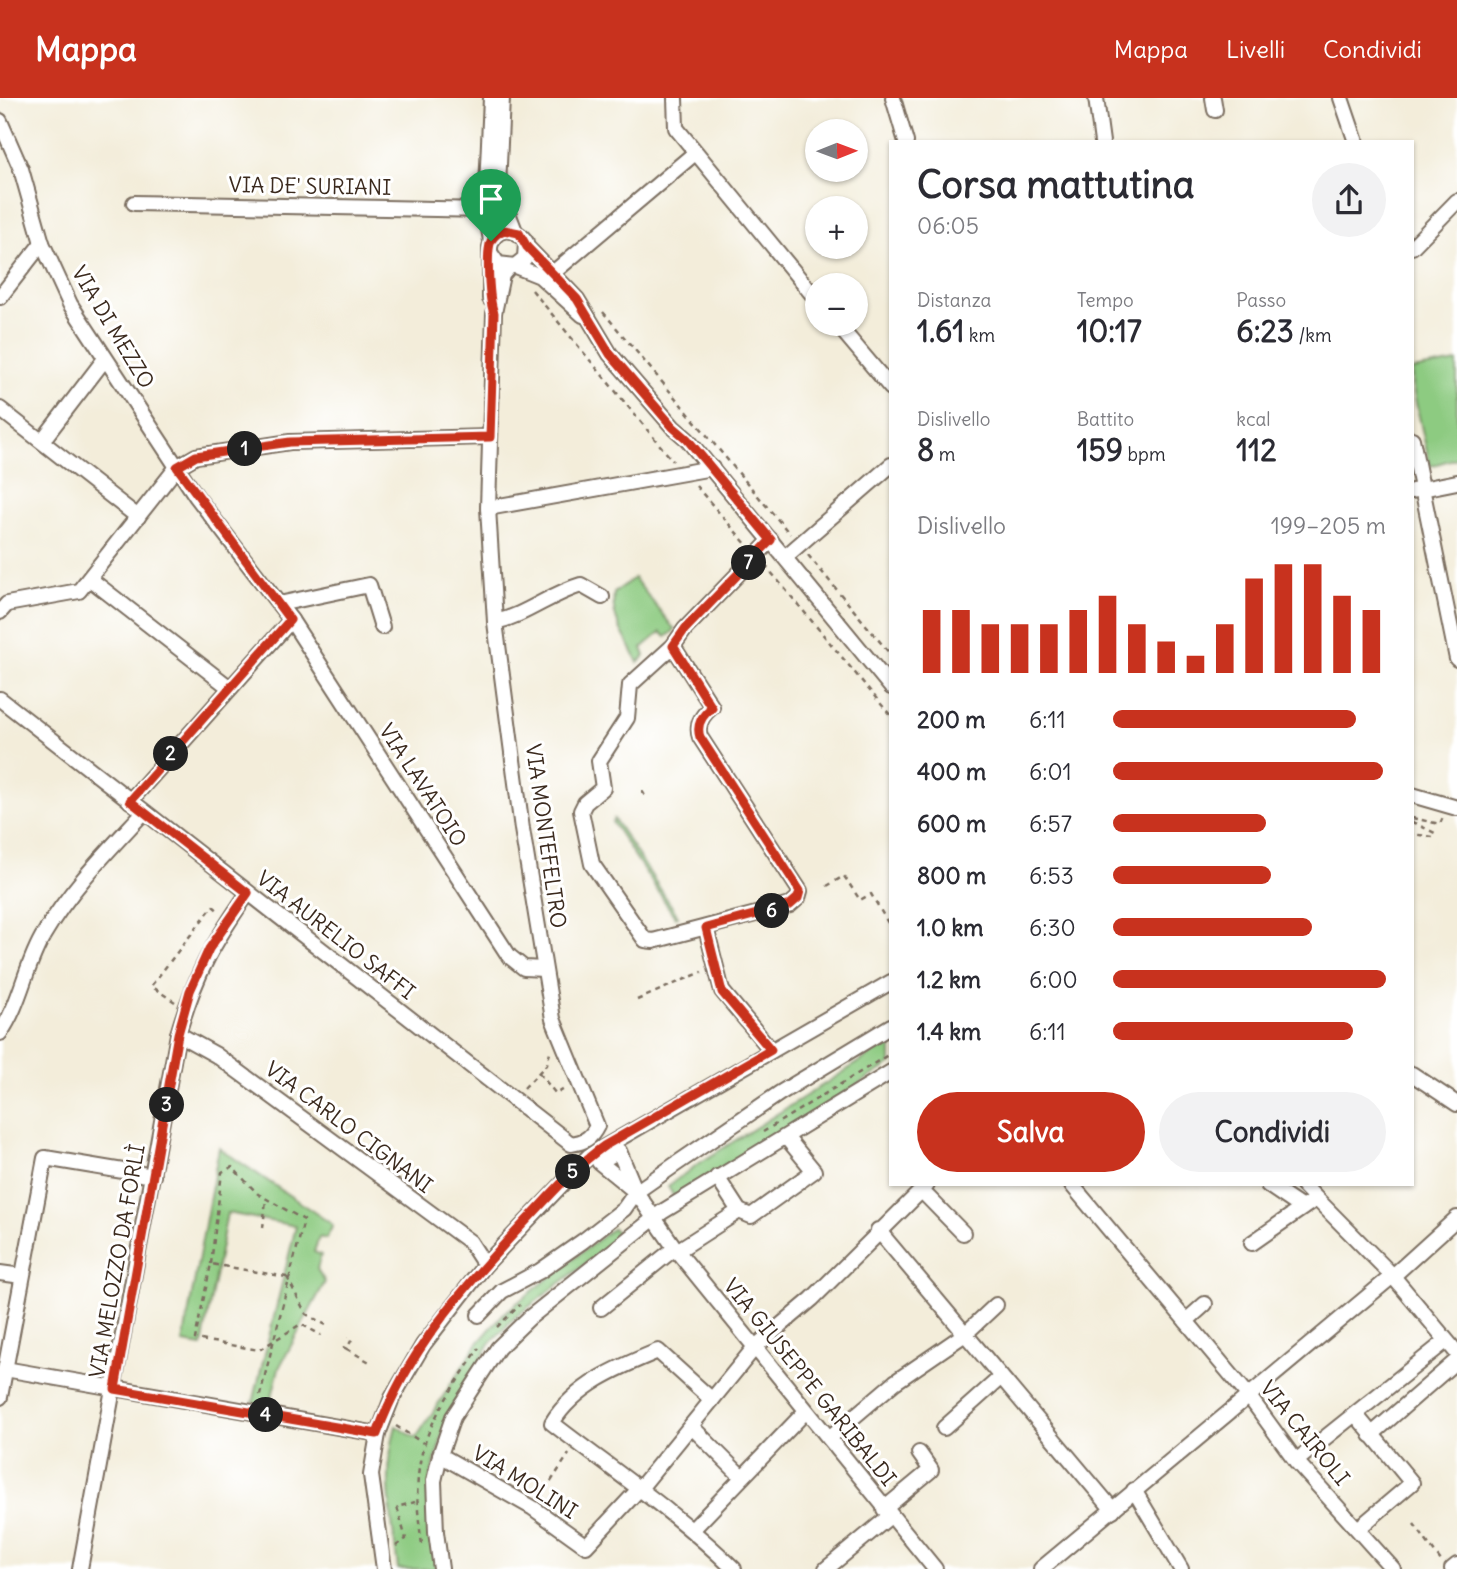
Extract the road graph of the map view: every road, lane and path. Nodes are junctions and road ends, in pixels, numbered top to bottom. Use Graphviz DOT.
graph roads {
  1 [pos="491,98"];
  2 [pos="502,98"];
  3 [pos="674,98"];
  4 [pos="893,98"];
  5 [pos="1096,98"];
  6 [pos="1341,98"];
  7 [pos="0,121"];
  8 [pos="905,140"];
  9 [pos="1102,140"];
  10 [pos="1355,140"];
  11 [pos="695,153"];
  12 [pos="1457,201"];
  13 [pos="134,203"];
  14 [pos="486,211"];
  15 [pos="515,231"];
  16 [pos="42,243"];
  17 [pos="1414,245"];
  18 [pos="491,247"];
  19 [pos="527,247"];
  20 [pos="512,266"];
  21 [pos="554,272"];
  22 [pos="805,286"];
  23 [pos="531,289"];
  24 [pos="0,298"];
  25 [pos="602,311"];
  26 [pos="494,313"];
  27 [pos="587,318"];
  28 [pos="847,336"];
  29 [pos="104,360"];
  30 [pos="889,386"];
  31 [pos="0,409"];
  32 [pos="490,437"];
  33 [pos="42,441"];
  34 [pos="1414,459"];
  35 [pos="673,461"];
  36 [pos="177,467"];
  37 [pos="889,467"];
  38 [pos="712,468"];
  39 [pos="1457,482"];
  40 [pos="693,483"];
  41 [pos="1417,490"];
  42 [pos="488,508"];
  43 [pos="138,517"];
  44 [pos="771,540"];
  45 [pos="746,544"];
  46 [pos="799,544"];
  47 [pos="785,557"];
  48 [pos="766,566"];
  49 [pos="90,579"];
  50 [pos="602,597"];
  51 [pos="278,604"];
  52 [pos="0,612"];
  53 [pos="290,620"];
  54 [pos="495,622"];
  55 [pos="382,627"];
  56 [pos="673,646"];
  57 [pos="889,653"];
  58 [pos="1457,659"];
  59 [pos="889,685"];
  60 [pos="230,688"];
  61 [pos="0,699"];
  62 [pos="889,714"];
  63 [pos="642,791"];
  64 [pos="1414,796"];
  65 [pos="647,799"];
  66 [pos="130,801"];
  67 [pos="1457,808"];
  68 [pos="144,812"];
  69 [pos="1414,820"];
  70 [pos="1414,821"];
  71 [pos="1440,824"];
  72 [pos="1414,834"];
  73 [pos="827,886"];
  74 [pos="248,893"];
  75 [pos="889,925"];
  76 [pos="706,928"];
  77 [pos="544,969"];
  78 [pos="703,972"];
  79 [pos="889,983"];
  80 [pos="637,1000"];
  81 [pos="556,1027"];
  82 [pos="889,1027"];
  83 [pos="0,1033"];
  84 [pos="178,1034"];
  85 [pos="771,1050"];
  86 [pos="568,1053"];
  87 [pos="538,1073"];
  88 [pos="889,1073"];
  89 [pos="1414,1075"];
  90 [pos="576,1083"];
  91 [pos="510,1090"];
  92 [pos="1457,1104"];
  93 [pos="786,1137"];
  94 [pos="594,1159"];
  95 [pos="153,1176"];
  96 [pos="716,1177"];
  97 [pos="1073,1186"];
  98 [pos="1270,1186"];
  99 [pos="1303,1186"];
  100 [pos="924,1187"];
  101 [pos="636,1192"];
  102 [pos="266,1199"];
  103 [pos="1308,1204"];
  104 [pos="739,1211"];
  105 [pos="659,1215"];
  106 [pos="1455,1219"];
  107 [pos="263,1228"];
  108 [pos="878,1230"];
  109 [pos="963,1233"];
  110 [pos="1252,1242"];
  111 [pos="679,1248"];
  112 [pos="211,1264"];
  113 [pos="485,1265"];
  114 [pos="0,1273"];
  115 [pos="22,1276"];
  116 [pos="1391,1276"];
  117 [pos="287,1277"];
  118 [pos="1205,1304"];
  119 [pos="996,1305"];
  120 [pos="601,1308"];
  121 [pos="479,1315"];
  122 [pos="1186,1321"];
  123 [pos="327,1325"];
  124 [pos="965,1334"];
  125 [pos="321,1335"];
  126 [pos="348,1337"];
  127 [pos="272,1341"];
  128 [pos="1441,1345"];
  129 [pos="755,1347"];
  130 [pos="1456,1358"];
  131 [pos="373,1364"];
  132 [pos="5,1369"];
  133 [pos="1001,1377"];
  134 [pos="115,1389"];
  135 [pos="1248,1395"];
  136 [pos="0,1397"];
  137 [pos="712,1400"];
  138 [pos="806,1411"];
  139 [pos="256,1414"];
  140 [pos="1356,1415"];
  141 [pos="396,1426"];
  142 [pos="691,1426"];
  143 [pos="943,1428"];
  144 [pos="377,1434"];
  145 [pos="1371,1435"];
  146 [pos="829,1438"];
  147 [pos="576,1442"];
  148 [pos="423,1443"];
  149 [pos="919,1453"];
  150 [pos="440,1455"];
  151 [pos="1296,1461"];
  152 [pos="741,1476"];
  153 [pos="547,1488"];
  154 [pos="641,1488"];
  155 [pos="1133,1490"];
  156 [pos="415,1502"];
  157 [pos="1113,1510"];
  158 [pos="887,1513"];
  159 [pos="1413,1524"];
  160 [pos="1359,1528"];
  161 [pos="693,1529"];
  162 [pos="393,1548"];
  163 [pos="1457,1565"];
  164 [pos="80,1569"];
  165 [pos="384,1569"];
  166 [pos="441,1569"];
  167 [pos="734,1569"];
  168 [pos="826,1569"];
  169 [pos="935,1569"];
  170 [pos="1041,1569"];
  171 [pos="1180,1569"];
  172 [pos="1394,1569"];
  173 [pos="1449,1569"];
  1 -- 14 [label="street, VIA MONTEFELTRO"];
  2 -- 15 [label="street"];
  3 -- 11 [label="street"];
  4 -- 8 [label="street"];
  5 -- 9 [label="street"];
  6 -- 10 [label="street"];
  7 -- 16 [label="street, VIA DI MEZZO"];
  11 -- 21 [label="street"];
  11 -- 22 [label="street"];
  12 -- 17 [label="street"];
  13 -- 14 [label="street, VIA DE' SURIANI"];
  14 -- 18 [label="street, VIA MONTEFELTRO"];
  15 -- 18 [label="street"];
  15 -- 19 [label="street"];
  16 -- 24 [label="street"];
  16 -- 29 [label="street, VIA DI MEZZO"];
  18 -- 20 [label="street"];
  18 -- 26 [label="street, VIA MONTEFELTRO"];
  19 -- 20 [label="street"];
  19 -- 21 [label="street"];
  20 -- 26 [label="street, VIA MONTEFELTRO"];
  20 -- 27 [label="street"];
  21 -- 27 [label="street"];
  23 -- 35 [label="path"];
  25 -- 46 [label="path"];
  26 -- 32 [label="street, VIA MONTEFELTRO"];
  27 -- 38 [label="street"];
  28 -- 30 [label="street"];
  29 -- 33 [label="street"];
  29 -- 36 [label="street, VIA DI MEZZO"];
  31 -- 33 [label="street"];
  32 -- 36 [label="street"];
  32 -- 42 [label="street, VIA MONTEFELTRO"];
  33 -- 43 [label="street"];
  34 -- 41 [label="street"];
  36 -- 43 [label="street"];
  36 -- 51 [label="street, VIA LAVATOIO"];
  37 -- 46 [label="street"];
  38 -- 42 [label="street"];
  38 -- 44 [label="street"];
  39 -- 41 [label="street"];
  40 -- 45 [label="path"];
  41 -- 58 [label="street"];
  42 -- 54 [label="street, VIA MONTEFELTRO"];
  43 -- 49 [label="street"];
  44 -- 47 [label="street"];
  44 -- 56 [label="street"];
  46 -- 47 [label="street"];
  46 -- 57 [label="path"];
  47 -- 59 [label="street"];
  48 -- 62 [label="path"];
  49 -- 52 [label="street"];
  49 -- 60 [label="street"];
  50 -- 54 [label="street"];
  51 -- 53 [label="street, VIA LAVATOIO"];
  51 -- 55 [label="street"];
  53 -- 60 [label="street"];
  53 -- 77 [label="street, VIA LAVATOIO"];
  54 -- 77 [label="street, VIA MONTEFELTRO"];
  56 -- 76 [label="street"];
  56 -- 76 [label="street"];
  60 -- 66 [label="street"];
  61 -- 66 [label="street, VIA AURELIO SAFFI"];
  63 -- 65 [label="path"];
  64 -- 67 [label="street"];
  66 -- 68 [label="street, VIA AURELIO SAFFI"];
  68 -- 74 [label="street, VIA AURELIO SAFFI"];
  68 -- 83 [label="street"];
  69 -- 71 [label="path"];
  70 -- 72 [label="path"];
  73 -- 75 [label="path"];
  74 -- 84 [label="street, VIA MELOZZO DA FORLÌ"];
  74 -- 91 [label="street, VIA AURELIO SAFFI"];
  76 -- 85 [label="street"];
  77 -- 81 [label="street, VIA MONTEFELTRO"];
  78 -- 80 [label="path"];
  79 -- 85 [label="street"];
  81 -- 86 [label="street, VIA MONTEFELTRO"];
  81 -- 87 [label="path"];
  82 -- 101 [label="street"];
  84 -- 95 [label="street, VIA MELOZZO DA FORLÌ"];
  84 -- 113 [label="street, VIA CARLO CIGNANI"];
  85 -- 94 [label="street"];
  86 -- 91 [label="street, VIA AURELIO SAFFI"];
  87 -- 90 [label="path"];
  87 -- 91 [label="path"];
  88 -- 93 [label="street"];
  89 -- 92 [label="street"];
  93 -- 96 [label="street"];
  93 -- 104 [label="street"];
  94 -- 101 [label="street"];
  94 -- 101 [label="street"];
  94 -- 113 [label="street"];
  95 -- 115 [label="street"];
  95 -- 134 [label="street, VIA MELOZZO DA FORLÌ"];
  96 -- 104 [label="street"];
  96 -- 105 [label="street"];
  97 -- 122 [label="street, VIA CAIROLI"];
  98 -- 103 [label="street"];
  99 -- 103 [label="street"];
  100 -- 108 [label="street"];
  100 -- 109 [label="street"];
  101 -- 105 [label="street, VIA GIUSEPPE GARIBALDI"];
  101 -- 121 [label="street"];
  102 -- 107 [label="path"];
  102 -- 112 [label="path"];
  102 -- 117 [label="path"];
  103 -- 110 [label="street"];
  103 -- 116 [label="street"];
  104 -- 111 [label="street"];
  105 -- 111 [label="street, VIA GIUSEPPE GARIBALDI"];
  105 -- 150 [label="street"];
  106 -- 116 [label="street"];
  108 -- 124 [label="street"];
  108 -- 129 [label="street"];
  111 -- 120 [label="street"];
  111 -- 129 [label="street, VIA GIUSEPPE GARIBALDI"];
  112 -- 117 [label="path"];
  112 -- 127 [label="path"];
  113 -- 144 [label="street"];
  114 -- 115 [label="street"];
  115 -- 132 [label="street"];
  116 -- 130 [label="street"];
  116 -- 135 [label="street"];
  117 -- 123 [label="path"];
  117 -- 127 [label="path"];
  118 -- 122 [label="street"];
  119 -- 124 [label="street"];
  122 -- 135 [label="street, VIA CAIROLI"];
  124 -- 133 [label="street"];
  124 -- 146 [label="street"];
  125 -- 127 [label="path"];
  126 -- 131 [label="path"];
  127 -- 139 [label="path"];
  128 -- 140 [label="street"];
  129 -- 137 [label="street"];
  129 -- 138 [label="street, VIA GIUSEPPE GARIBALDI"];
  130 -- 145 [label="street"];
  132 -- 134 [label="street"];
  132 -- 136 [label="street"];
  133 -- 143 [label="street"];
  133 -- 157 [label="street"];
  134 -- 139 [label="street"];
  134 -- 164 [label="street, VIA MELOZZO DA FORLÌ"];
  135 -- 151 [label="street, VIA CAIROLI"];
  135 -- 155 [label="street"];
  137 -- 142 [label="street"];
  137 -- 147 [label="street"];
  138 -- 146 [label="street, VIA GIUSEPPE GARIBALDI"];
  138 -- 152 [label="street"];
  139 -- 144 [label="street"];
  140 -- 145 [label="street"];
  140 -- 151 [label="street"];
  141 -- 148 [label="path"];
  142 -- 152 [label="street"];
  142 -- 154 [label="street"];
  144 -- 165 [label="street"];
  145 -- 160 [label="street"];
  146 -- 158 [label="street, VIA GIUSEPPE GARIBALDI"];
  147 -- 153 [label="path"];
  147 -- 154 [label="street"];
  149 -- 158 [label="street"];
  150 -- 154 [label="street, VIA MOLINI"];
  150 -- 166 [label="street"];
  151 -- 160 [label="street, VIA CAIROLI"];
  152 -- 161 [label="street"];
  154 -- 161 [label="street"];
  155 -- 157 [label="street"];
  155 -- 171 [label="street"];
  156 -- 162 [label="path"];
  157 -- 170 [label="street"];
  158 -- 168 [label="street"];
  158 -- 169 [label="street, VIA GIUSEPPE GARIBALDI"];
  159 -- 173 [label="path"];
  160 -- 172 [label="street, VIA CAIROLI"];
  161 -- 167 [label="street"];
  163 -- 173 [label="street"];
}
